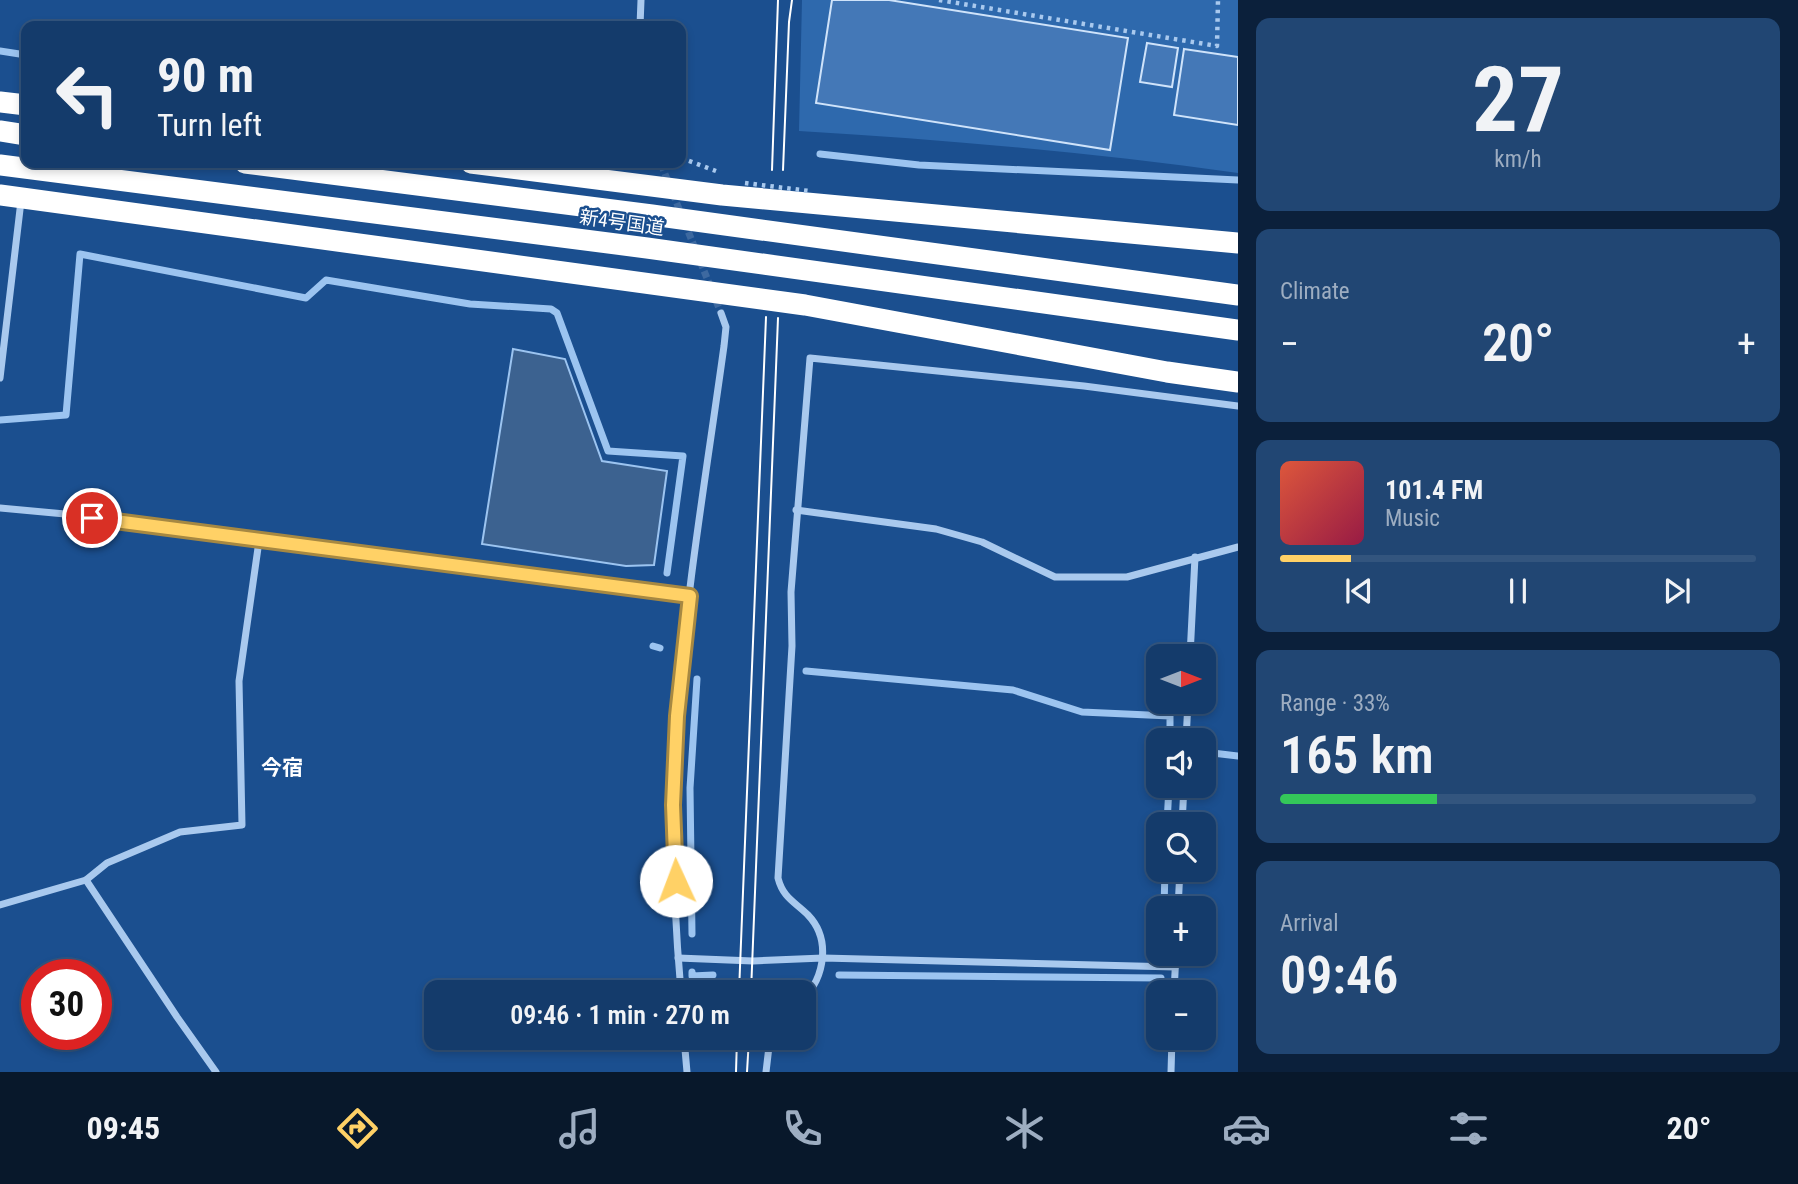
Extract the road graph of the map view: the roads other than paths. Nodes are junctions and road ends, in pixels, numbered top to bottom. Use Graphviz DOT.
graph roads {
  1 [pos="641,0"];
  2 [pos="640,21"];
  3 [pos="0,102"];
  4 [pos="21,104"];
  5 [pos="0,131"];
  6 [pos="21,134"];
  7 [pos="0,165"];
  8 [pos="21,168"];
  9 [pos="23,168"];
  10 [pos="285,168"];
  11 [pos="510,168"];
  12 [pos="0,195"];
  13 [pos="22,198"];
  14 [pos="1238,243"];
  15 [pos="1238,295"];
  16 [pos="721,313"];
  17 [pos="1238,330"];
  18 [pos="0,378"];
  19 [pos="1238,382"];
  20 [pos="1238,406"];
  21 [pos="0,508"];
  22 [pos="796,510"];
  23 [pos="259,541"];
  24 [pos="1238,547"];
  25 [pos="1195,557"];
  26 [pos="690,596"];
  27 [pos="1191,644"];
  28 [pos="86,880"];
  29 [pos="0,905"];
  30 [pos="678,958"];
  31 [pos="823,958"];
  32 [pos="1175,967"];
  33 [pos="680,980"];
  34 [pos="1174,980"];
  35 [pos="816,981"];
  36 [pos="685,1050"];
  37 [pos="769,1050"];
  38 [pos="1172,1050"];
  39 [pos="216,1072"];
  40 [pos="687,1072"];
  41 [pos="766,1072"];
  42 [pos="1171,1072"];
  1 -- 2 [label="street"];
  3 -- 4 [label="highway"];
  5 -- 6 [label="highway"];
  7 -- 8 [label="highway, 新4号国道"];
  9 -- 17 [label="highway, 新4号国道"];
  10 -- 15 [label="highway, 新4号国道"];
  11 -- 14 [label="highway"];
  12 -- 13 [label="highway"];
  13 -- 18 [label="street"];
  13 -- 19 [label="highway"];
  16 -- 26 [label="street"];
  20 -- 22 [label="street"];
  21 -- 23 [label="street"];
  22 -- 25 [label="street"];
  22 -- 31 [label="street"];
  23 -- 26 [label="street"];
  23 -- 28 [label="street"];
  24 -- 25 [label="street"];
  25 -- 27 [label="street"];
  26 -- 30 [label="street"];
  28 -- 29 [label="street"];
  28 -- 39 [label="street"];
  30 -- 31 [label="street"];
  30 -- 33 [label="street"];
  31 -- 32 [label="street"];
  31 -- 35 [label="street"];
  32 -- 34 [label="street"];
  36 -- 40 [label="street"];
  37 -- 41 [label="street"];
  38 -- 42 [label="street"];
}
